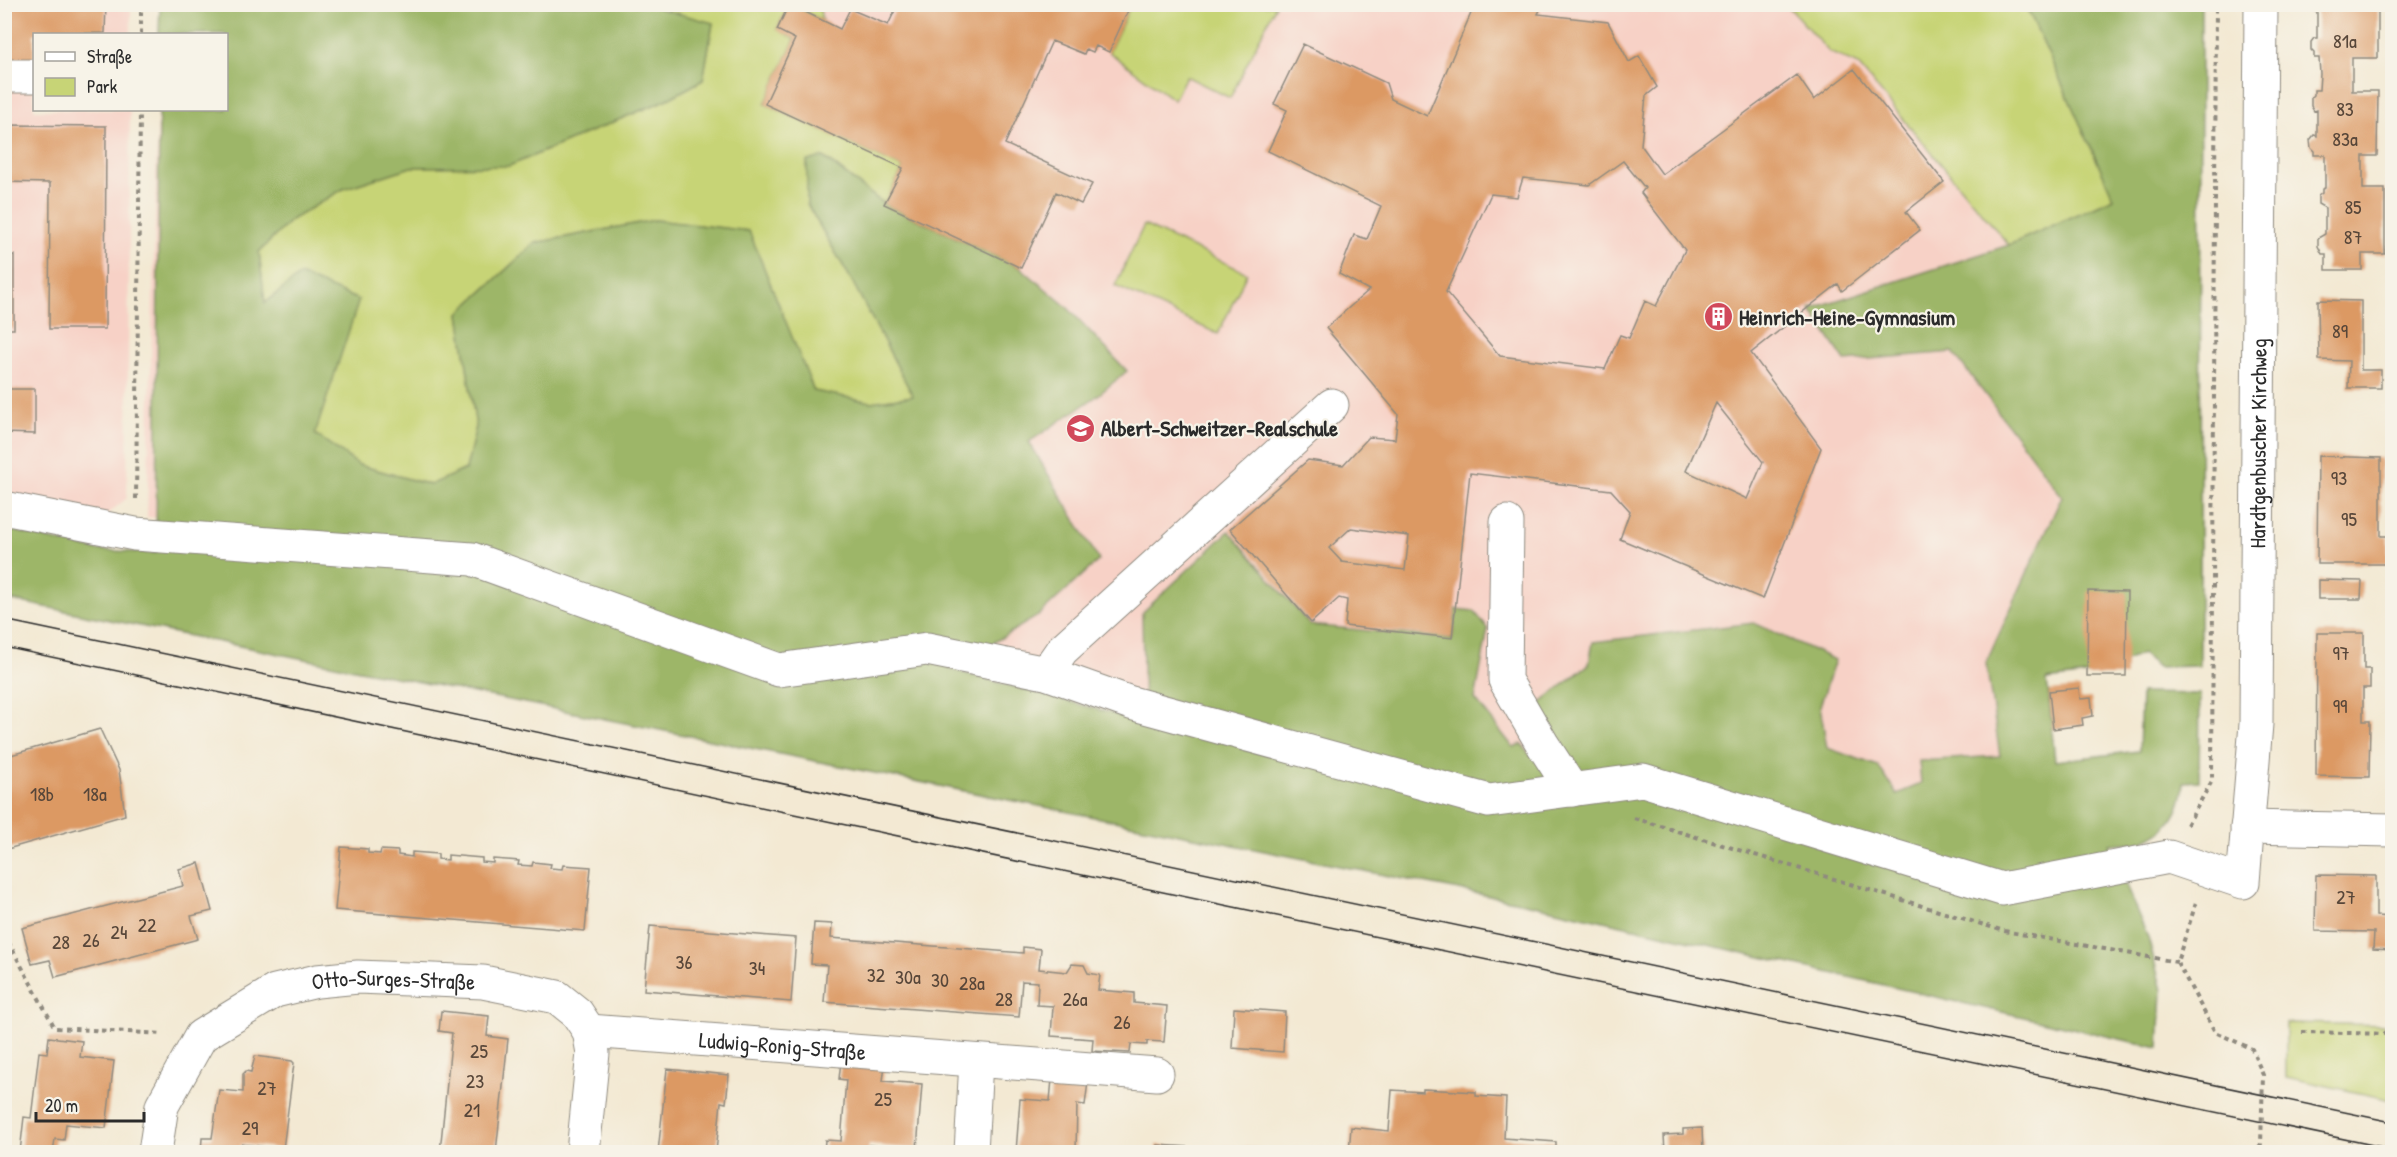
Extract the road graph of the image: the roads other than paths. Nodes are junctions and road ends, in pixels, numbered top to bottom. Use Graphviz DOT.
graph roads {
  1 [pos="2261,4"];
  2 [pos="4,76"];
  3 [pos="33,76"];
  4 [pos="1332,405"];
  5 [pos="4,508"];
  6 [pos="1507,522"];
  7 [pos="1046,673"];
  8 [pos="1572,790"];
  9 [pos="2247,826"];
  10 [pos="2392,830"];
  11 [pos="589,1031"];
  12 [pos="976,1061"];
  13 [pos="1157,1074"];
  14 [pos="155,1152"];
  15 [pos="583,1152"];
  16 [pos="971,1152"];
  1 -- 9 [label="street, Hardtgenbuscher Kirchweg"];
  2 -- 3 [label="street"];
  4 -- 7 [label="street"];
  5 -- 7 [label="street"];
  6 -- 8 [label="street"];
  7 -- 8 [label="street"];
  8 -- 9 [label="street, Hardtgenbuscher Kirchweg"];
  9 -- 10 [label="street"];
  11 -- 12 [label="street, Ludwig-Ronig-Straße"];
  11 -- 14 [label="street, Otto-Surges-Straße"];
  11 -- 15 [label="street"];
  12 -- 13 [label="street, Ludwig-Ronig-Straße"];
  12 -- 16 [label="street"];
}
